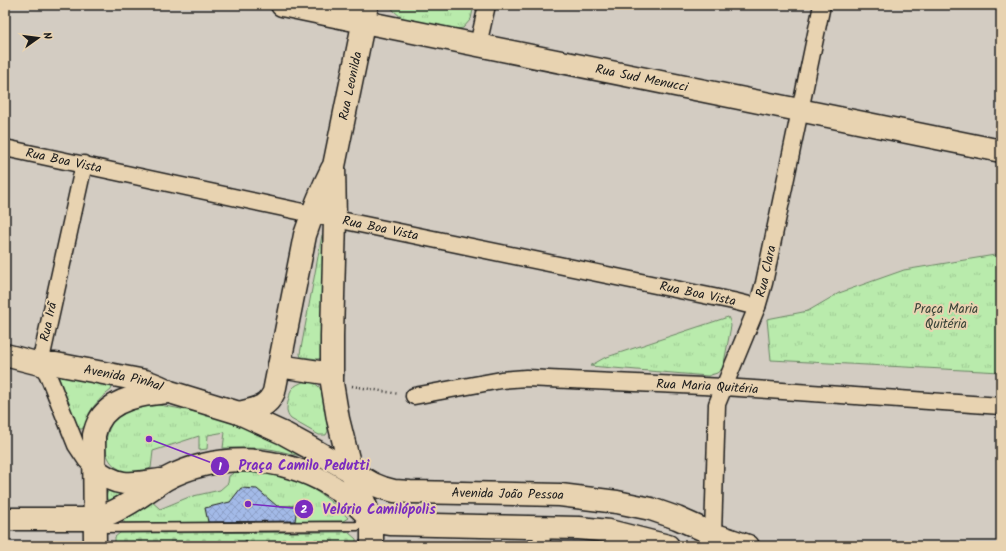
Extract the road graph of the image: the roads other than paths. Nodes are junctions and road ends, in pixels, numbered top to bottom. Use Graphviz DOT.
graph roads {
  1 [pos="282,5"];
  2 [pos="487,5"];
  3 [pos="822,5"];
  4 [pos="366,14"];
  5 [pos="478,46"];
  6 [pos="800,111"];
  7 [pos="5,148"];
  8 [pos="1001,151"];
  9 [pos="84,164"];
  10 [pos="334,166"];
  11 [pos="312,214"];
  12 [pos="335,219"];
  13 [pos="757,307"];
  14 [pos="5,355"];
  15 [pos="40,364"];
  16 [pos="279,366"];
  17 [pos="332,379"];
  18 [pos="724,387"];
  19 [pos="170,392"];
  20 [pos="414,396"];
  21 [pos="1001,406"];
  22 [pos="239,413"];
  23 [pos="95,469"];
  24 [pos="351,471"];
  25 [pos="165,479"];
  26 [pos="5,519"];
  27 [pos="372,521"];
  28 [pos="95,531"];
  29 [pos="712,534"];
  30 [pos="542,537"];
  31 [pos="372,546"];
  32 [pos="668,546"];
  33 [pos="748,546"];
  1 -- 4 [label="main road, Rua Sud Menucci"];
  2 -- 5 [label="street"];
  3 -- 6 [label="street, Rua Clara"];
  4 -- 5 [label="main road, Rua Sud Menucci"];
  4 -- 10 [label="main road, Rua Leonilda"];
  5 -- 6 [label="main road, Rua Sud Menucci"];
  6 -- 8 [label="main road, Rua Sud Menucci"];
  6 -- 13 [label="street, Rua Clara"];
  7 -- 9 [label="street, Rua Boa Vista"];
  9 -- 11 [label="street, Rua Boa Vista"];
  9 -- 15 [label="street, Rua Irã"];
  10 -- 11 [label="main road, Rua Leonilda"];
  10 -- 12 [label="main road, Rua Leonilda"];
  11 -- 12 [label="street, Rua Boa Vista"];
  11 -- 16 [label="main road, Rua Leonilda"];
  12 -- 13 [label="street, Rua Boa Vista"];
  12 -- 17 [label="main road, Rua Leonilda"];
  13 -- 18 [label="street, Rua Clara"];
  14 -- 15 [label="main road, Avenida Pinhal"];
  15 -- 19 [label="main road, Avenida Pinhal"];
  15 -- 23 [label="street"];
  16 -- 17 [label="main road"];
  16 -- 22 [label="main road, Rua Leonilda"];
  17 -- 24 [label="main road, Rua Leonilda"];
  18 -- 20 [label="street, Rua Maria Quitéria"];
  18 -- 21 [label="street, Rua Maria Quitéria"];
  18 -- 29 [label="street, Rua Clara"];
  19 -- 22 [label="main road, Avenida Pinhal"];
  19 -- 23 [label="main road"];
  22 -- 24 [label="main road, Avenida Pinhal"];
  23 -- 25 [label="main road"];
  23 -- 28 [label="main road"];
  24 -- 27 [label="main road"];
  24 -- 29 [label="main road, Avenida João Pessoa"];
  25 -- 27 [label="main road"];
  25 -- 28 [label="main road"];
  26 -- 28 [label="main road"];
  27 -- 28 [label="lane"];
  27 -- 30 [label="main road"];
  27 -- 31 [label="main road"];
  29 -- 33 [label="main road, Avenida João Pessoa"];
  30 -- 32 [label="main road"];
}
